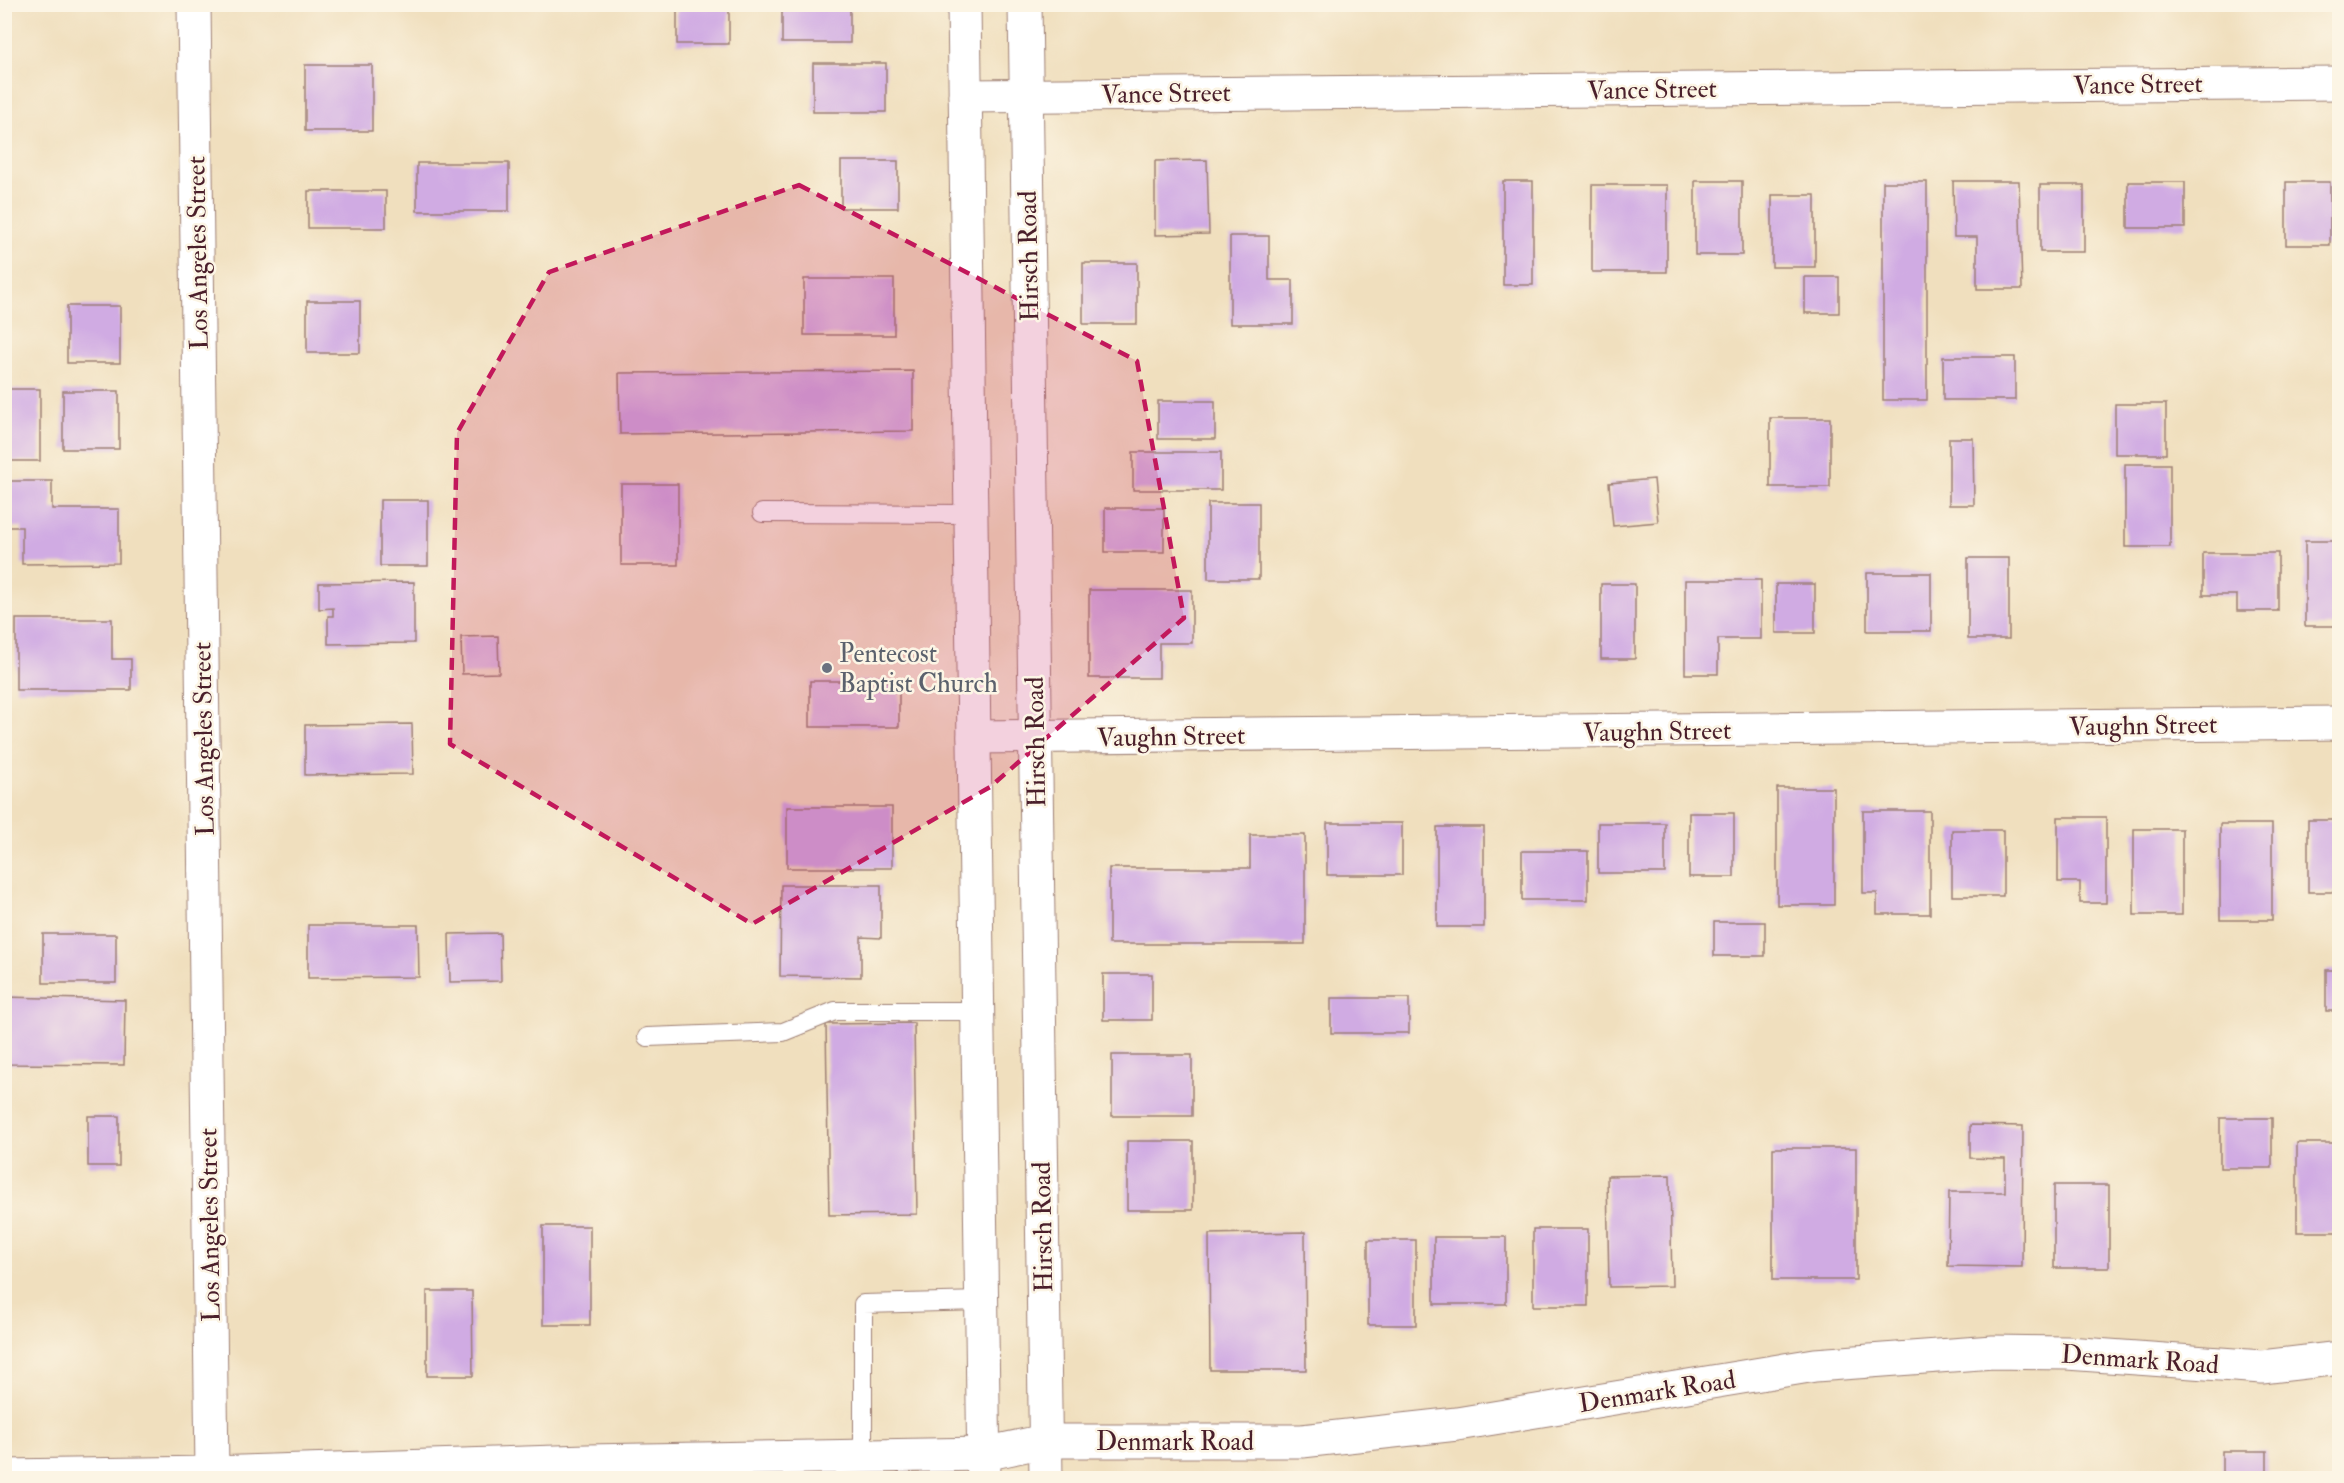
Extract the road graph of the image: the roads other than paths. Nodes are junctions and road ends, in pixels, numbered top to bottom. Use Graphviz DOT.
graph roads {
  1 [pos="194,4"];
  2 [pos="964,4"];
  3 [pos="1025,4"];
  4 [pos="2340,83"];
  5 [pos="1026,95"];
  6 [pos="965,96"];
  7 [pos="762,513"];
  8 [pos="971,514"];
  9 [pos="2340,723"];
  10 [pos="974,737"];
  11 [pos="1035,737"];
  12 [pos="978,1011"];
  13 [pos="647,1037"];
  14 [pos="982,1301"];
  15 [pos="2340,1358"];
  16 [pos="1045,1441"];
  17 [pos="863,1456"];
  18 [pos="984,1466"];
  19 [pos="594,1470"];
  20 [pos="212,1473"];
  21 [pos="303,1474"];
  22 [pos="4,1476"];
  23 [pos="1046,1479"];
  1 -- 20 [label="street, Los Angeles Street"];
  2 -- 6 [label="street"];
  3 -- 5 [label="street, Hirsch Road"];
  4 -- 5 [label="street, Vance Street"];
  5 -- 6 [label="street, Vance Street"];
  5 -- 11 [label="street, Hirsch Road"];
  6 -- 8 [label="street"];
  7 -- 8 [label="lane"];
  8 -- 10 [label="street"];
  9 -- 11 [label="street, Vaughn Street"];
  10 -- 11 [label="street, Vaughn Street"];
  10 -- 12 [label="street"];
  11 -- 16 [label="street, Hirsch Road"];
  12 -- 13 [label="lane"];
  12 -- 14 [label="street"];
  14 -- 17 [label="lane"];
  14 -- 18 [label="street"];
  15 -- 16 [label="street, Denmark Road"];
  16 -- 18 [label="street, Denmark Road"];
  16 -- 23 [label="street, Hirsch Road"];
  17 -- 18 [label="street, Denmark Road"];
  17 -- 19 [label="street, Denmark Road"];
  19 -- 21 [label="street, Denmark Road"];
  20 -- 21 [label="street, Denmark Road"];
  20 -- 22 [label="street, Denmark Road"];
}
